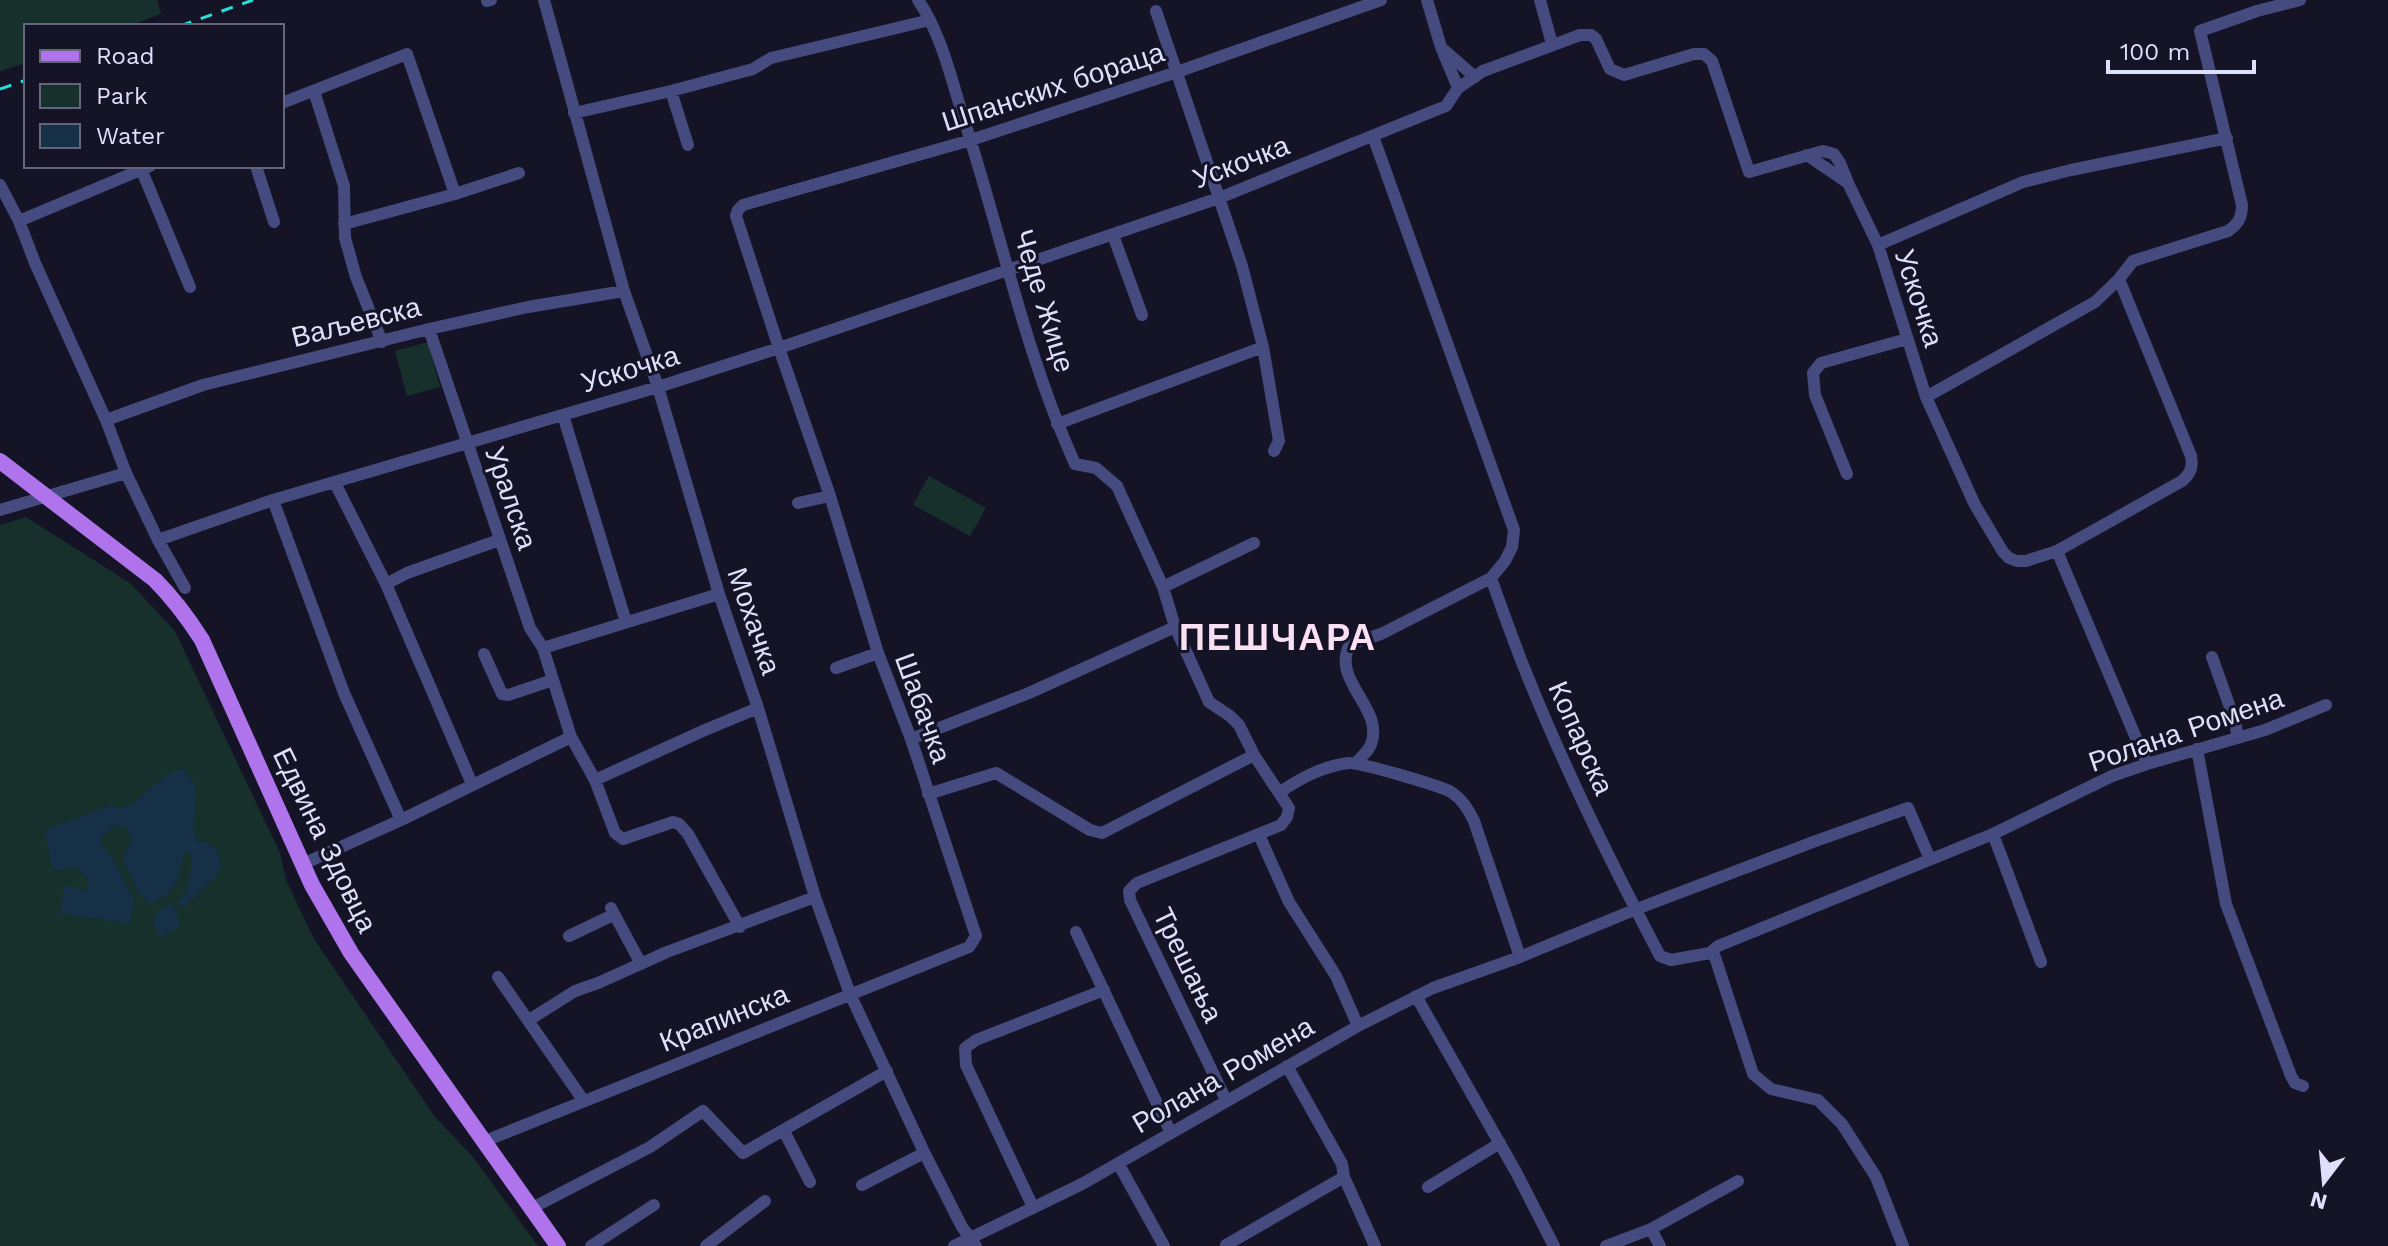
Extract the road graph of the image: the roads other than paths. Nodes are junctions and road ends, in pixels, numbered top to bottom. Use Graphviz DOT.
graph roads {
  1 [pos="544,0"];
  2 [pos="918,0"];
  3 [pos="1381,0"];
  4 [pos="1427,0"];
  5 [pos="1540,0"];
  6 [pos="2300,0"];
  7 [pos="1156,11"];
  8 [pos="930,20"];
  9 [pos="1552,44"];
  10 [pos="1441,47"];
  11 [pos="1177,72"];
  12 [pos="1475,77"];
  13 [pos="1458,88"];
  14 [pos="314,91"];
  15 [pos="671,91"];
  16 [pos="284,102"];
  17 [pos="574,113"];
  18 [pos="1373,136"];
  19 [pos="2227,138"];
  20 [pos="971,140"];
  21 [pos="688,145"];
  22 [pos="146,168"];
  23 [pos="257,168"];
  24 [pos="519,173"];
  25 [pos="0,185"];
  26 [pos="455,194"];
  27 [pos="1219,198"];
  28 [pos="738,210"];
  29 [pos="19,221"];
  30 [pos="274,222"];
  31 [pos="344,224"];
  32 [pos="1113,235"];
  33 [pos="1878,245"];
  34 [pos="1008,269"];
  35 [pos="2119,279"];
  36 [pos="190,287"];
  37 [pos="624,291"];
  38 [pos="1142,315"];
  39 [pos="429,329"];
  40 [pos="1907,339"];
  41 [pos="382,342"];
  42 [pos="1263,347"];
  43 [pos="779,348"];
  44 [pos="658,387"];
  45 [pos="1926,397"];
  46 [pos="563,415"];
  47 [pos="106,420"];
  48 [pos="1057,424"];
  49 [pos="467,442"];
  50 [pos="1274,451"];
  51 [pos="0,461"];
  52 [pos="126,473"];
  53 [pos="1847,474"];
  54 [pos="335,483"];
  55 [pos="44,496"];
  56 [pos="830,496"];
  57 [pos="273,500"];
  58 [pos="798,503"];
  59 [pos="0,510"];
  60 [pos="158,540"];
  61 [pos="499,540"];
  62 [pos="1254,543"];
  63 [pos="2057,551"];
  64 [pos="1491,578"];
  65 [pos="386,584"];
  66 [pos="1163,587"];
  67 [pos="185,588"];
  68 [pos="719,594"];
  69 [pos="626,622"];
  70 [pos="1175,627"];
  71 [pos="543,648"];
  72 [pos="878,653"];
  73 [pos="484,654"];
  74 [pos="2212,657"];
  75 [pos="836,668"];
  76 [pos="553,680"];
  77 [pos="2326,705"];
  78 [pos="758,708"];
  79 [pos="571,737"];
  80 [pos="2237,737"];
  81 [pos="911,739"];
  82 [pos="2197,749"];
  83 [pos="1254,755"];
  84 [pos="1356,763"];
  85 [pos="2147,764"];
  86 [pos="595,780"];
  87 [pos="472,784"];
  88 [pos="1280,792"];
  89 [pos="928,794"];
  90 [pos="401,820"];
  91 [pos="1993,834"];
  92 [pos="1259,835"];
  93 [pos="1930,859"];
  94 [pos="303,864"];
  95 [pos="815,897"];
  96 [pos="1634,910"];
  97 [pos="740,927"];
  98 [pos="1076,932"];
  99 [pos="569,936"];
  100 [pos="976,936"];
  101 [pos="1710,953"];
  102 [pos="1520,957"];
  103 [pos="2041,962"];
  104 [pos="641,964"];
  105 [pos="498,977"];
  106 [pos="1104,990"];
  107 [pos="850,994"];
  108 [pos="1416,996"];
  109 [pos="529,1020"];
  110 [pos="1358,1026"];
  111 [pos="1287,1066"];
  112 [pos="887,1071"];
  113 [pos="2303,1086"];
  114 [pos="583,1100"];
  115 [pos="1226,1100"];
  116 [pos="784,1131"];
  117 [pos="1171,1133"];
  118 [pos="485,1141"];
  119 [pos="1500,1143"];
  120 [pos="924,1153"];
  121 [pos="1118,1163"];
  122 [pos="1344,1177"];
  123 [pos="1738,1181"];
  124 [pos="810,1182"];
  125 [pos="862,1185"];
  126 [pos="1428,1187"];
  127 [pos="765,1201"];
  128 [pos="654,1205"];
  129 [pos="1033,1207"];
  130 [pos="532,1208"];
  131 [pos="1651,1229"];
  132 [pos="973,1241"];
  133 [pos="1226,1245"];
  134 [pos="558,1246"];
  135 [pos="591,1246"];
  136 [pos="706,1246"];
  137 [pos="954,1246"];
  138 [pos="1164,1246"];
  139 [pos="1375,1246"];
  140 [pos="1554,1246"];
  141 [pos="1606,1246"];
  142 [pos="1660,1246"];
  143 [pos="1903,1246"];
  1 -- 17 [label="street, Мохачка"];
  2 -- 8 [label="street, Чеде Жице"];
  3 -- 11 [label="street, Шпанских бораца"];
  4 -- 10 [label="street"];
  5 -- 9 [label="street"];
  6 -- 19 [label="street"];
  7 -- 11 [label="street"];
  8 -- 15 [label="street"];
  8 -- 20 [label="street, Чеде Жице"];
  9 -- 12 [label="street, Ускочка"];
  9 -- 33 [label="street, Ускочка"];
  10 -- 12 [label="street"];
  10 -- 13 [label="street"];
  11 -- 20 [label="street, Шпанских бораца"];
  11 -- 27 [label="street"];
  12 -- 13 [label="street, Ускочка"];
  13 -- 18 [label="street, Ускочка"];
  14 -- 16 [label="street"];
  14 -- 26 [label="street"];
  14 -- 31 [label="street"];
  15 -- 17 [label="street"];
  15 -- 21 [label="street"];
  17 -- 37 [label="street, Мохачка"];
  18 -- 27 [label="street, Ускочка"];
  18 -- 64 [label="street"];
  19 -- 33 [label="street"];
  19 -- 35 [label="street"];
  20 -- 28 [label="street, Шпанских бораца"];
  20 -- 34 [label="street, Чеде Жице"];
  22 -- 29 [label="street"];
  22 -- 36 [label="street"];
  23 -- 30 [label="street"];
  24 -- 26 [label="street"];
  25 -- 29 [label="street"];
  26 -- 31 [label="street"];
  27 -- 32 [label="street, Ускочка"];
  27 -- 42 [label="street"];
  28 -- 43 [label="street, Шабачка"];
  29 -- 47 [label="street"];
  31 -- 41 [label="street"];
  32 -- 34 [label="street, Ускочка"];
  32 -- 38 [label="street"];
  33 -- 40 [label="street, Ускочка"];
  34 -- 43 [label="street, Ускочка"];
  34 -- 48 [label="street, Чеде Жице"];
  35 -- 45 [label="street"];
  35 -- 63 [label="street, Ускочка"];
  37 -- 39 [label="street, Ваљевска"];
  37 -- 44 [label="street, Мохачка"];
  39 -- 41 [label="street, Ваљевска"];
  39 -- 49 [label="street, Уралска"];
  40 -- 45 [label="street, Ускочка"];
  40 -- 53 [label="street"];
  41 -- 47 [label="street, Ваљевска"];
  42 -- 48 [label="street"];
  42 -- 50 [label="street"];
  43 -- 44 [label="street, Ускочка"];
  43 -- 56 [label="street, Шабачка"];
  44 -- 46 [label="street, Ускочка"];
  44 -- 68 [label="street, Мохачка"];
  45 -- 63 [label="street, Ускочка"];
  46 -- 49 [label="street, Ускочка"];
  46 -- 69 [label="street"];
  47 -- 52 [label="street"];
  48 -- 66 [label="street, Чеде Жице"];
  49 -- 54 [label="street, Ускочка"];
  49 -- 61 [label="street, Уралска"];
  51 -- 55 [label="main road, Едвина Здовца"];
  52 -- 55 [label="street"];
  52 -- 60 [label="street"];
  54 -- 57 [label="street, Ускочка"];
  54 -- 65 [label="street"];
  55 -- 59 [label="street"];
  55 -- 94 [label="main road, Едвина Здовца"];
  56 -- 58 [label="street"];
  56 -- 72 [label="street, Шабачка"];
  57 -- 60 [label="street, Ускочка"];
  57 -- 90 [label="street"];
  60 -- 67 [label="street"];
  61 -- 65 [label="street"];
  61 -- 71 [label="street, Уралска"];
  62 -- 66 [label="street"];
  63 -- 85 [label="street"];
  64 -- 84 [label="street"];
  64 -- 96 [label="street, Копарска"];
  65 -- 87 [label="street"];
  66 -- 70 [label="street"];
  68 -- 69 [label="street"];
  68 -- 78 [label="street, Мохачка"];
  69 -- 71 [label="street"];
  70 -- 81 [label="street"];
  70 -- 83 [label="street"];
  71 -- 76 [label="street, Уралска"];
  72 -- 75 [label="street"];
  72 -- 81 [label="street, Шабачка"];
  73 -- 76 [label="street"];
  74 -- 80 [label="street"];
  76 -- 79 [label="street, Уралска"];
  77 -- 80 [label="street, Ролана Ромена"];
  78 -- 86 [label="street"];
  78 -- 95 [label="street, Мохачка"];
  79 -- 86 [label="street, Уралска"];
  79 -- 87 [label="street"];
  80 -- 82 [label="street, Ролана Ромена"];
  81 -- 89 [label="street, Шабачка"];
  82 -- 85 [label="street, Ролана Ромена"];
  82 -- 113 [label="street"];
  83 -- 88 [label="street"];
  83 -- 89 [label="street"];
  84 -- 88 [label="street"];
  84 -- 102 [label="street"];
  85 -- 91 [label="street, Ролана Ромена"];
  86 -- 97 [label="street, Уралска"];
  87 -- 90 [label="street"];
  88 -- 92 [label="street"];
  89 -- 100 [label="street, Шабачка"];
  90 -- 94 [label="street"];
  91 -- 93 [label="street, Ролана Ромена"];
  91 -- 103 [label="street"];
  92 -- 110 [label="street"];
  92 -- 115 [label="street, Трешања"];
  93 -- 96 [label="street, Ролана Ромена"];
  93 -- 101 [label="street, Ролана Ромена"];
  94 -- 118 [label="main road, Едвина Здовца"];
  95 -- 97 [label="street"];
  95 -- 107 [label="street, Мохачка"];
  96 -- 101 [label="street, Копарска"];
  96 -- 102 [label="street, Ролана Ромена"];
  97 -- 104 [label="street"];
  98 -- 106 [label="street"];
  99 -- 104 [label="street"];
  100 -- 107 [label="street, Крапинска"];
  101 -- 143 [label="street"];
  102 -- 108 [label="street, Ролана Ромена"];
  104 -- 109 [label="street"];
  105 -- 109 [label="street"];
  106 -- 117 [label="street"];
  106 -- 129 [label="street"];
  107 -- 112 [label="street, Мохачка"];
  107 -- 114 [label="street, Крапинска"];
  108 -- 110 [label="street, Ролана Ромена"];
  108 -- 119 [label="street"];
  109 -- 114 [label="street"];
  110 -- 111 [label="street, Ролана Ромена"];
  111 -- 115 [label="street, Ролана Ромена"];
  111 -- 122 [label="street"];
  112 -- 116 [label="street"];
  112 -- 120 [label="street, Мохачка"];
  114 -- 118 [label="street, Крапинска"];
  115 -- 117 [label="street, Ролана Ромена"];
  116 -- 124 [label="street"];
  116 -- 130 [label="street"];
  117 -- 121 [label="street, Ролана Ромена"];
  118 -- 130 [label="main road, Едвина Здовца"];
  119 -- 126 [label="street"];
  119 -- 140 [label="street"];
  120 -- 125 [label="street"];
  120 -- 132 [label="street, Мохачка"];
  121 -- 129 [label="street, Ролана Ромена"];
  121 -- 138 [label="street"];
  122 -- 133 [label="street"];
  122 -- 139 [label="street"];
  123 -- 131 [label="street"];
  127 -- 136 [label="street"];
  128 -- 135 [label="street"];
  129 -- 132 [label="street, Ролана Ромена"];
  130 -- 134 [label="main road, Едвина Здовца"];
  131 -- 141 [label="street"];
  131 -- 142 [label="street"];
  132 -- 137 [label="street, Ролана Ромена"];
}
